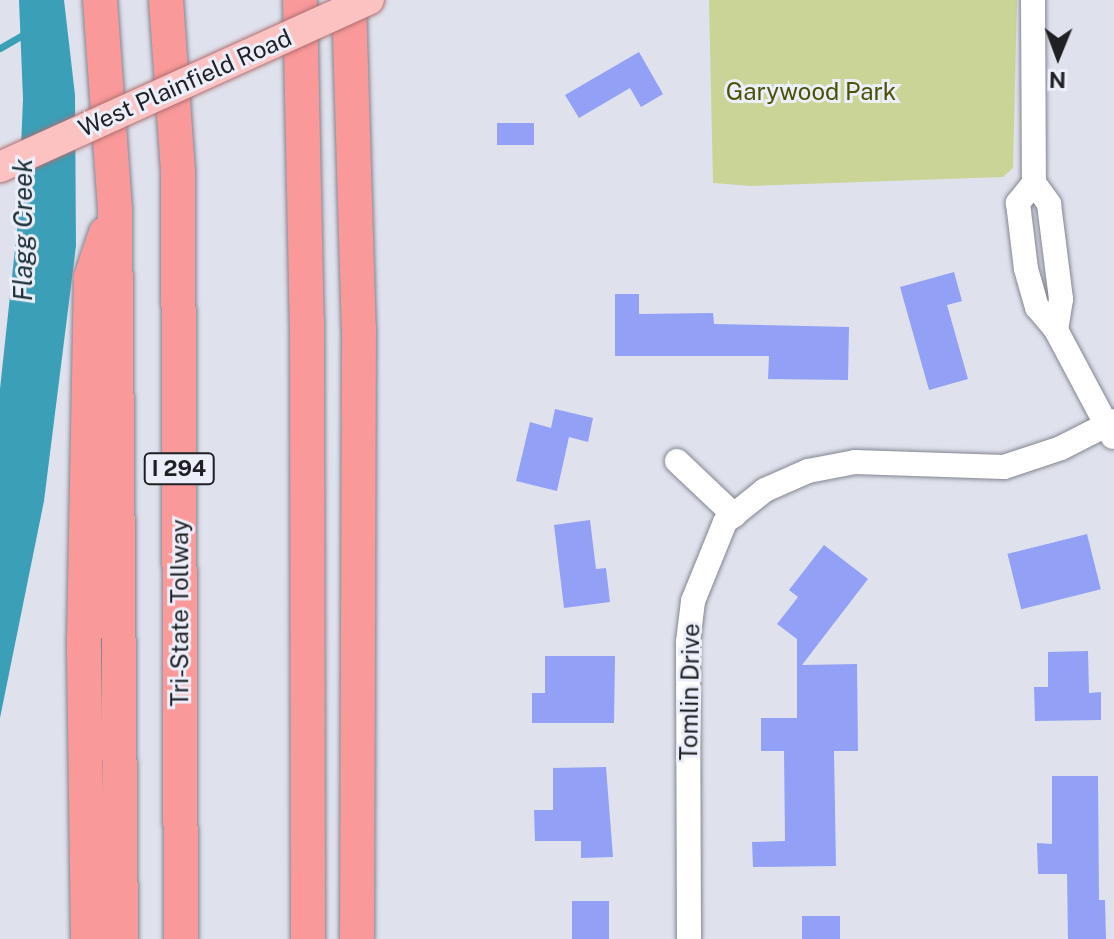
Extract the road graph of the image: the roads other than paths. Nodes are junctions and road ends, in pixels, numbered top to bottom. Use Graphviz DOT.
graph roads {
  1 [pos="100,0"];
  2 [pos="166,0"];
  3 [pos="300,0"];
  4 [pos="349,0"];
  5 [pos="369,0"];
  6 [pos="1033,0"];
  7 [pos="0,167"];
  8 [pos="1034,183"];
  9 [pos="115,210"];
  10 [pos="1056,330"];
  11 [pos="1111,428"];
  12 [pos="677,461"];
  13 [pos="734,515"];
  14 [pos="88,939"];
  15 [pos="121,939"];
  16 [pos="181,939"];
  17 [pos="308,939"];
  18 [pos="357,939"];
  19 [pos="689,939"];
  1 -- 9 [label="highway"];
  2 -- 16 [label="highway, Tri-State Tollway / I 294"];
  3 -- 17 [label="highway"];
  4 -- 18 [label="highway"];
  5 -- 7 [label="main road, West Plainfield Road, bridge"];
  6 -- 8 [label="street"];
  8 -- 10 [label="street"];
  8 -- 10 [label="street"];
  9 -- 14 [label="highway"];
  9 -- 15 [label="highway"];
  10 -- 11 [label="street"];
  11 -- 13 [label="street, Tomlin Drive"];
  12 -- 13 [label="street"];
  13 -- 19 [label="street, Tomlin Drive"];
}
